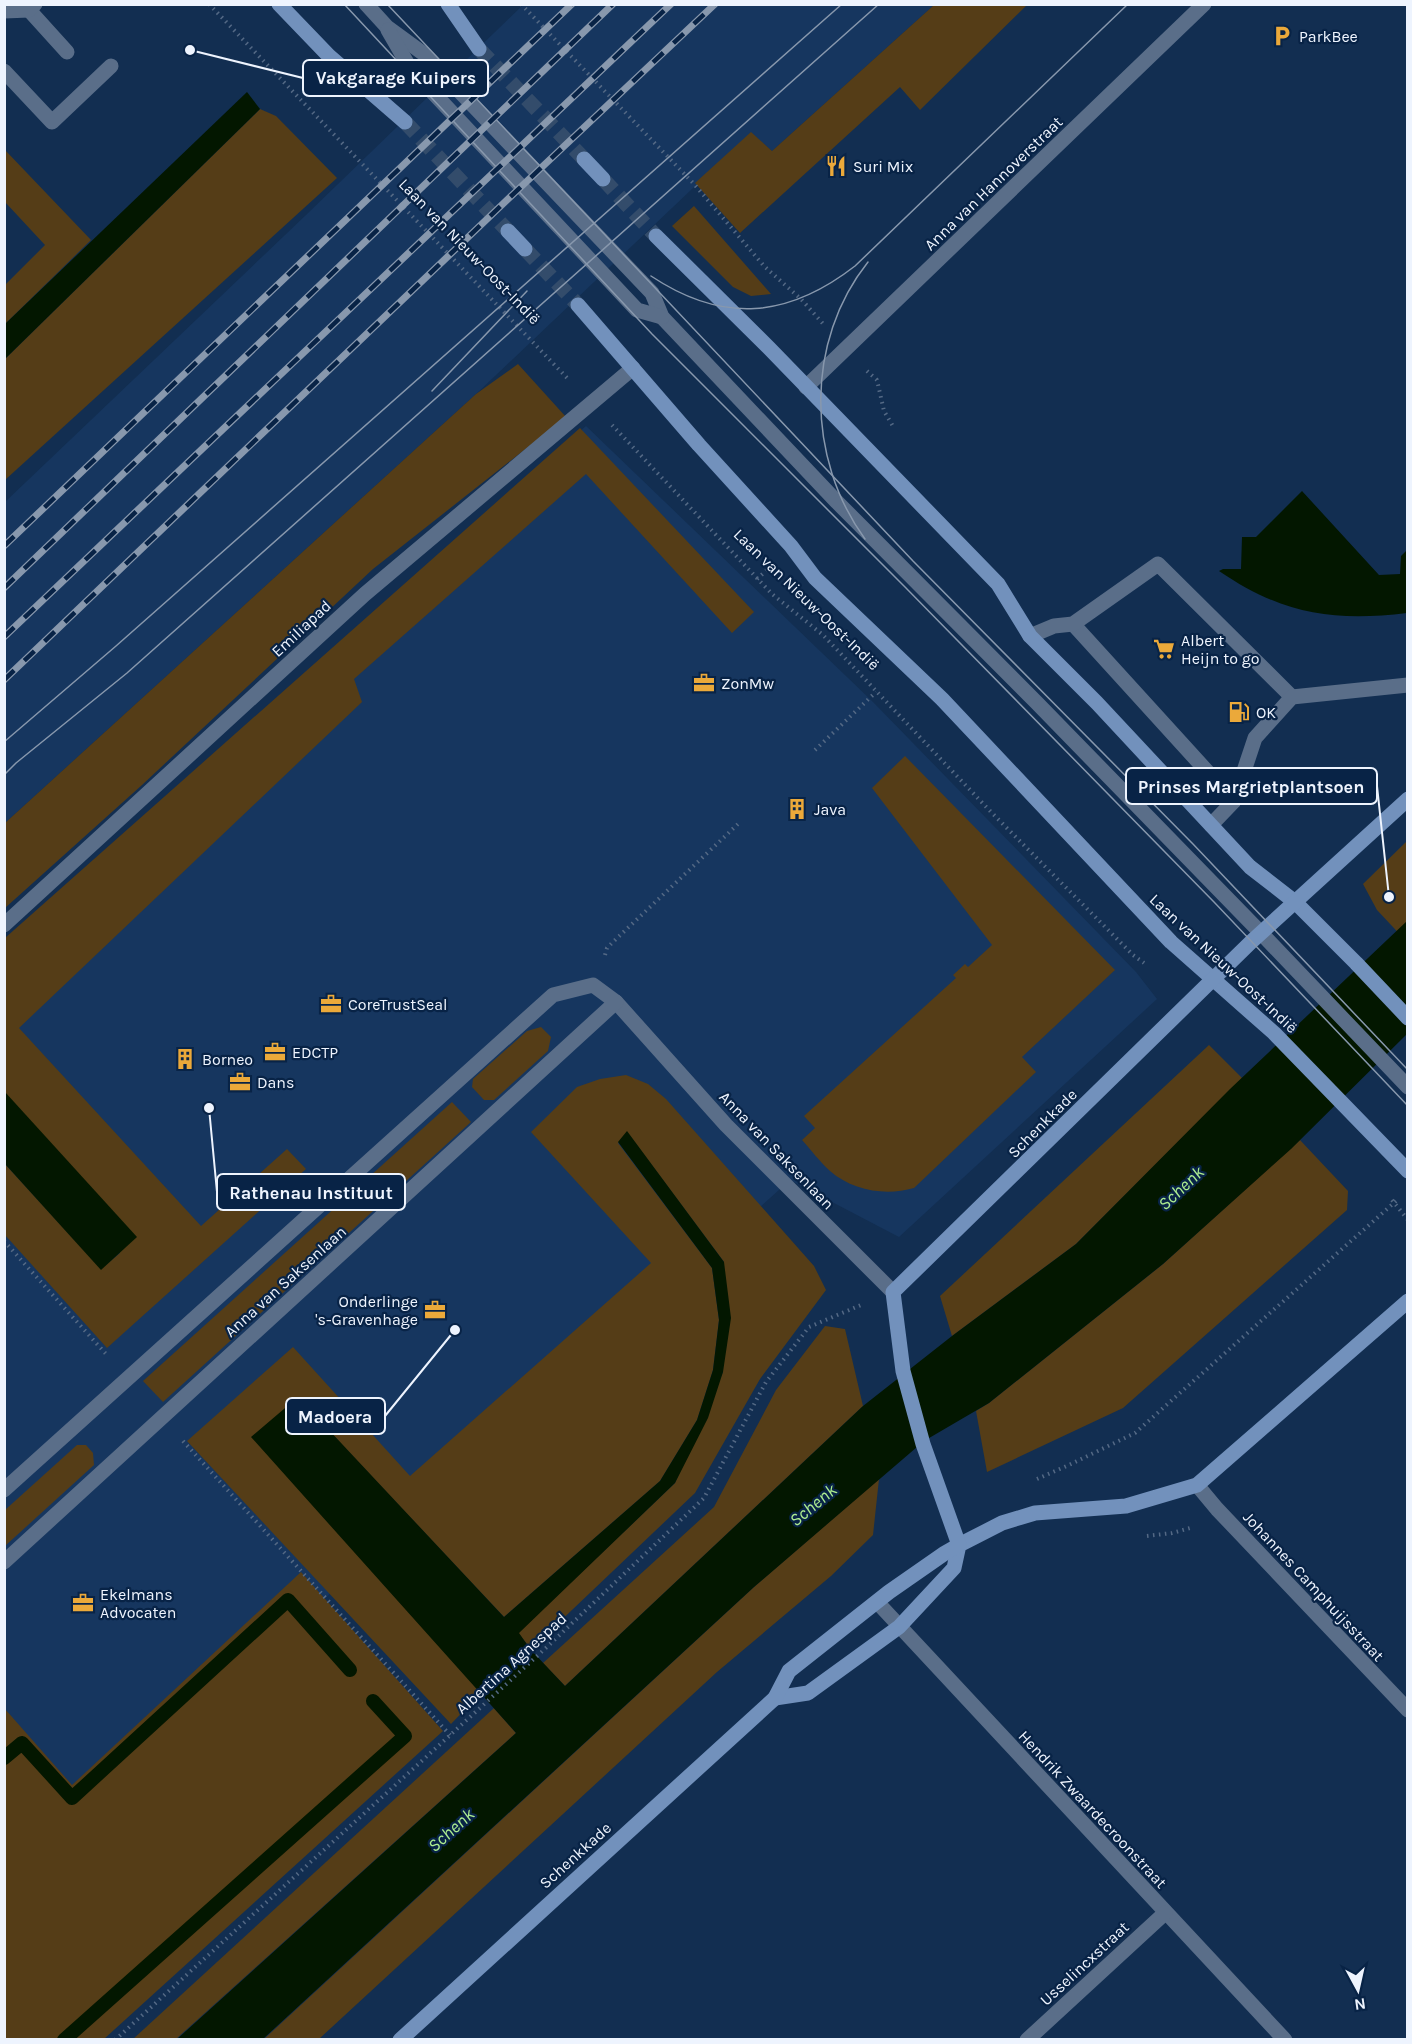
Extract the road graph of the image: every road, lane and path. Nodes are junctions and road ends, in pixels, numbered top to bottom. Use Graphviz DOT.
graph roads {
  1 [pos="209,4"];
  2 [pos="279,4"];
  3 [pos="366,4"];
  4 [pos="448,4"];
  5 [pos="521,4"];
  6 [pos="1204,4"];
  7 [pos="32,7"];
  8 [pos="4,11"];
  9 [pos="387,27"];
  10 [pos="479,49"];
  11 [pos="67,52"];
  12 [pos="111,66"];
  13 [pos="4,71"];
  14 [pos="405,122"];
  15 [pos="584,159"];
  16 [pos="603,179"];
  17 [pos="508,231"];
  18 [pos="656,236"];
  19 [pos="525,249"];
  20 [pos="578,304"];
  21 [pos="662,317"];
  22 [pos="845,349"];
  23 [pos="633,368"];
  24 [pos="806,387"];
  25 [pos="591,404"];
  26 [pos="895,430"];
  27 [pos="1073,624"];
  28 [pos="1030,636"];
  29 [pos="1407,685"];
  30 [pos="876,692"];
  31 [pos="1292,697"];
  32 [pos="815,750"];
  33 [pos="1407,799"];
  34 [pos="1234,801"];
  35 [pos="738,824"];
  36 [pos="1211,825"];
  37 [pos="1295,902"];
  38 [pos="4,925"];
  39 [pos="1261,933"];
  40 [pos="614,940"];
  41 [pos="1149,968"];
  42 [pos="1212,980"];
  43 [pos="616,1002"];
  44 [pos="1407,1018"];
  45 [pos="1407,1088"];
  46 [pos="1407,1171"];
  47 [pos="1401,1197"];
  48 [pos="4,1241"];
  49 [pos="893,1292"];
  50 [pos="1407,1301"];
  51 [pos="129,1380"];
  52 [pos="162,1417"];
  53 [pos="1028,1482"];
  54 [pos="1197,1485"];
  55 [pos="4,1490"];
  56 [pos="959,1545"];
  57 [pos="4,1562"];
  58 [pos="877,1602"];
  59 [pos="899,1627"];
  60 [pos="775,1698"];
  61 [pos="1407,1710"];
  62 [pos="450,1735"];
  63 [pos="1165,1913"];
  64 [pos="115,2040"];
  65 [pos="400,2040"];
  66 [pos="1027,2040"];
  67 [pos="1285,2040"];
  1 -- 25 [label="path, Laan van Nieuw-Oost-Indië"];
  2 -- 14 [label="main road"];
  3 -- 9 [label="street"];
  4 -- 10 [label="main road"];
  5 -- 22 [label="path"];
  6 -- 22 [label="street, Anna van Hannoverstraat"];
  7 -- 8 [label="street"];
  7 -- 11 [label="street"];
  9 -- 21 [label="street"];
  9 -- 21 [label="street"];
  12 -- 13 [label="street"];
  15 -- 16 [label="main road"];
  17 -- 19 [label="main road"];
  18 -- 24 [label="main road"];
  20 -- 23 [label="main road, Laan van Nieuw-Oost-Indië"];
  21 -- 39 [label="street"];
  22 -- 24 [label="street, Anna van Hannoverstraat"];
  22 -- 26 [label="path"];
  23 -- 25 [label="street, Emiliapad"];
  23 -- 42 [label="main road, Laan van Nieuw-Oost-Indië"];
  24 -- 28 [label="main road"];
  25 -- 30 [label="path, Laan van Nieuw-Oost-Indië"];
  25 -- 38 [label="street, Emiliapad"];
  27 -- 28 [label="street"];
  27 -- 31 [label="street"];
  27 -- 34 [label="street"];
  28 -- 36 [label="main road"];
  29 -- 31 [label="street"];
  30 -- 32 [label="path"];
  30 -- 41 [label="path, Laan van Nieuw-Oost-Indië"];
  31 -- 34 [label="street"];
  33 -- 37 [label="main road, Schenkkade"];
  34 -- 36 [label="street"];
  35 -- 40 [label="path"];
  36 -- 37 [label="main road"];
  37 -- 39 [label="main road, Schenkkade"];
  37 -- 44 [label="main road"];
  39 -- 42 [label="main road, Schenkkade"];
  39 -- 45 [label="street"];
  42 -- 46 [label="main road, Laan van Nieuw-Oost-Indië"];
  42 -- 49 [label="main road, Schenkkade"];
  43 -- 49 [label="street, Anna van Saksenlaan"];
  43 -- 51 [label="street, Anna van Saksenlaan"];
  43 -- 52 [label="street, Anna van Saksenlaan"];
  47 -- 53 [label="path"];
  48 -- 51 [label="path"];
  49 -- 56 [label="main road"];
  49 -- 62 [label="path, Albertina Agnespad"];
  50 -- 54 [label="main road, Schenkkade"];
  51 -- 55 [label="street, Anna van Saksenlaan"];
  52 -- 57 [label="street, Anna van Saksenlaan"];
  52 -- 62 [label="path"];
  54 -- 56 [label="main road, Schenkkade"];
  54 -- 61 [label="street, Johannes Camphuijsstraat"];
  56 -- 58 [label="main road, Schenkkade"];
  56 -- 59 [label="main road"];
  58 -- 59 [label="street, Hendrik Zwaardecroonstraat"];
  58 -- 60 [label="main road, Schenkkade"];
  59 -- 60 [label="main road"];
  59 -- 63 [label="street, Hendrik Zwaardecroonstraat"];
  60 -- 65 [label="main road, Schenkkade"];
  62 -- 64 [label="path, Albertina Agnespad"];
  63 -- 66 [label="street, Usselincxstraat"];
  63 -- 67 [label="street, Hendrik Zwaardecroonstraat"];
}
